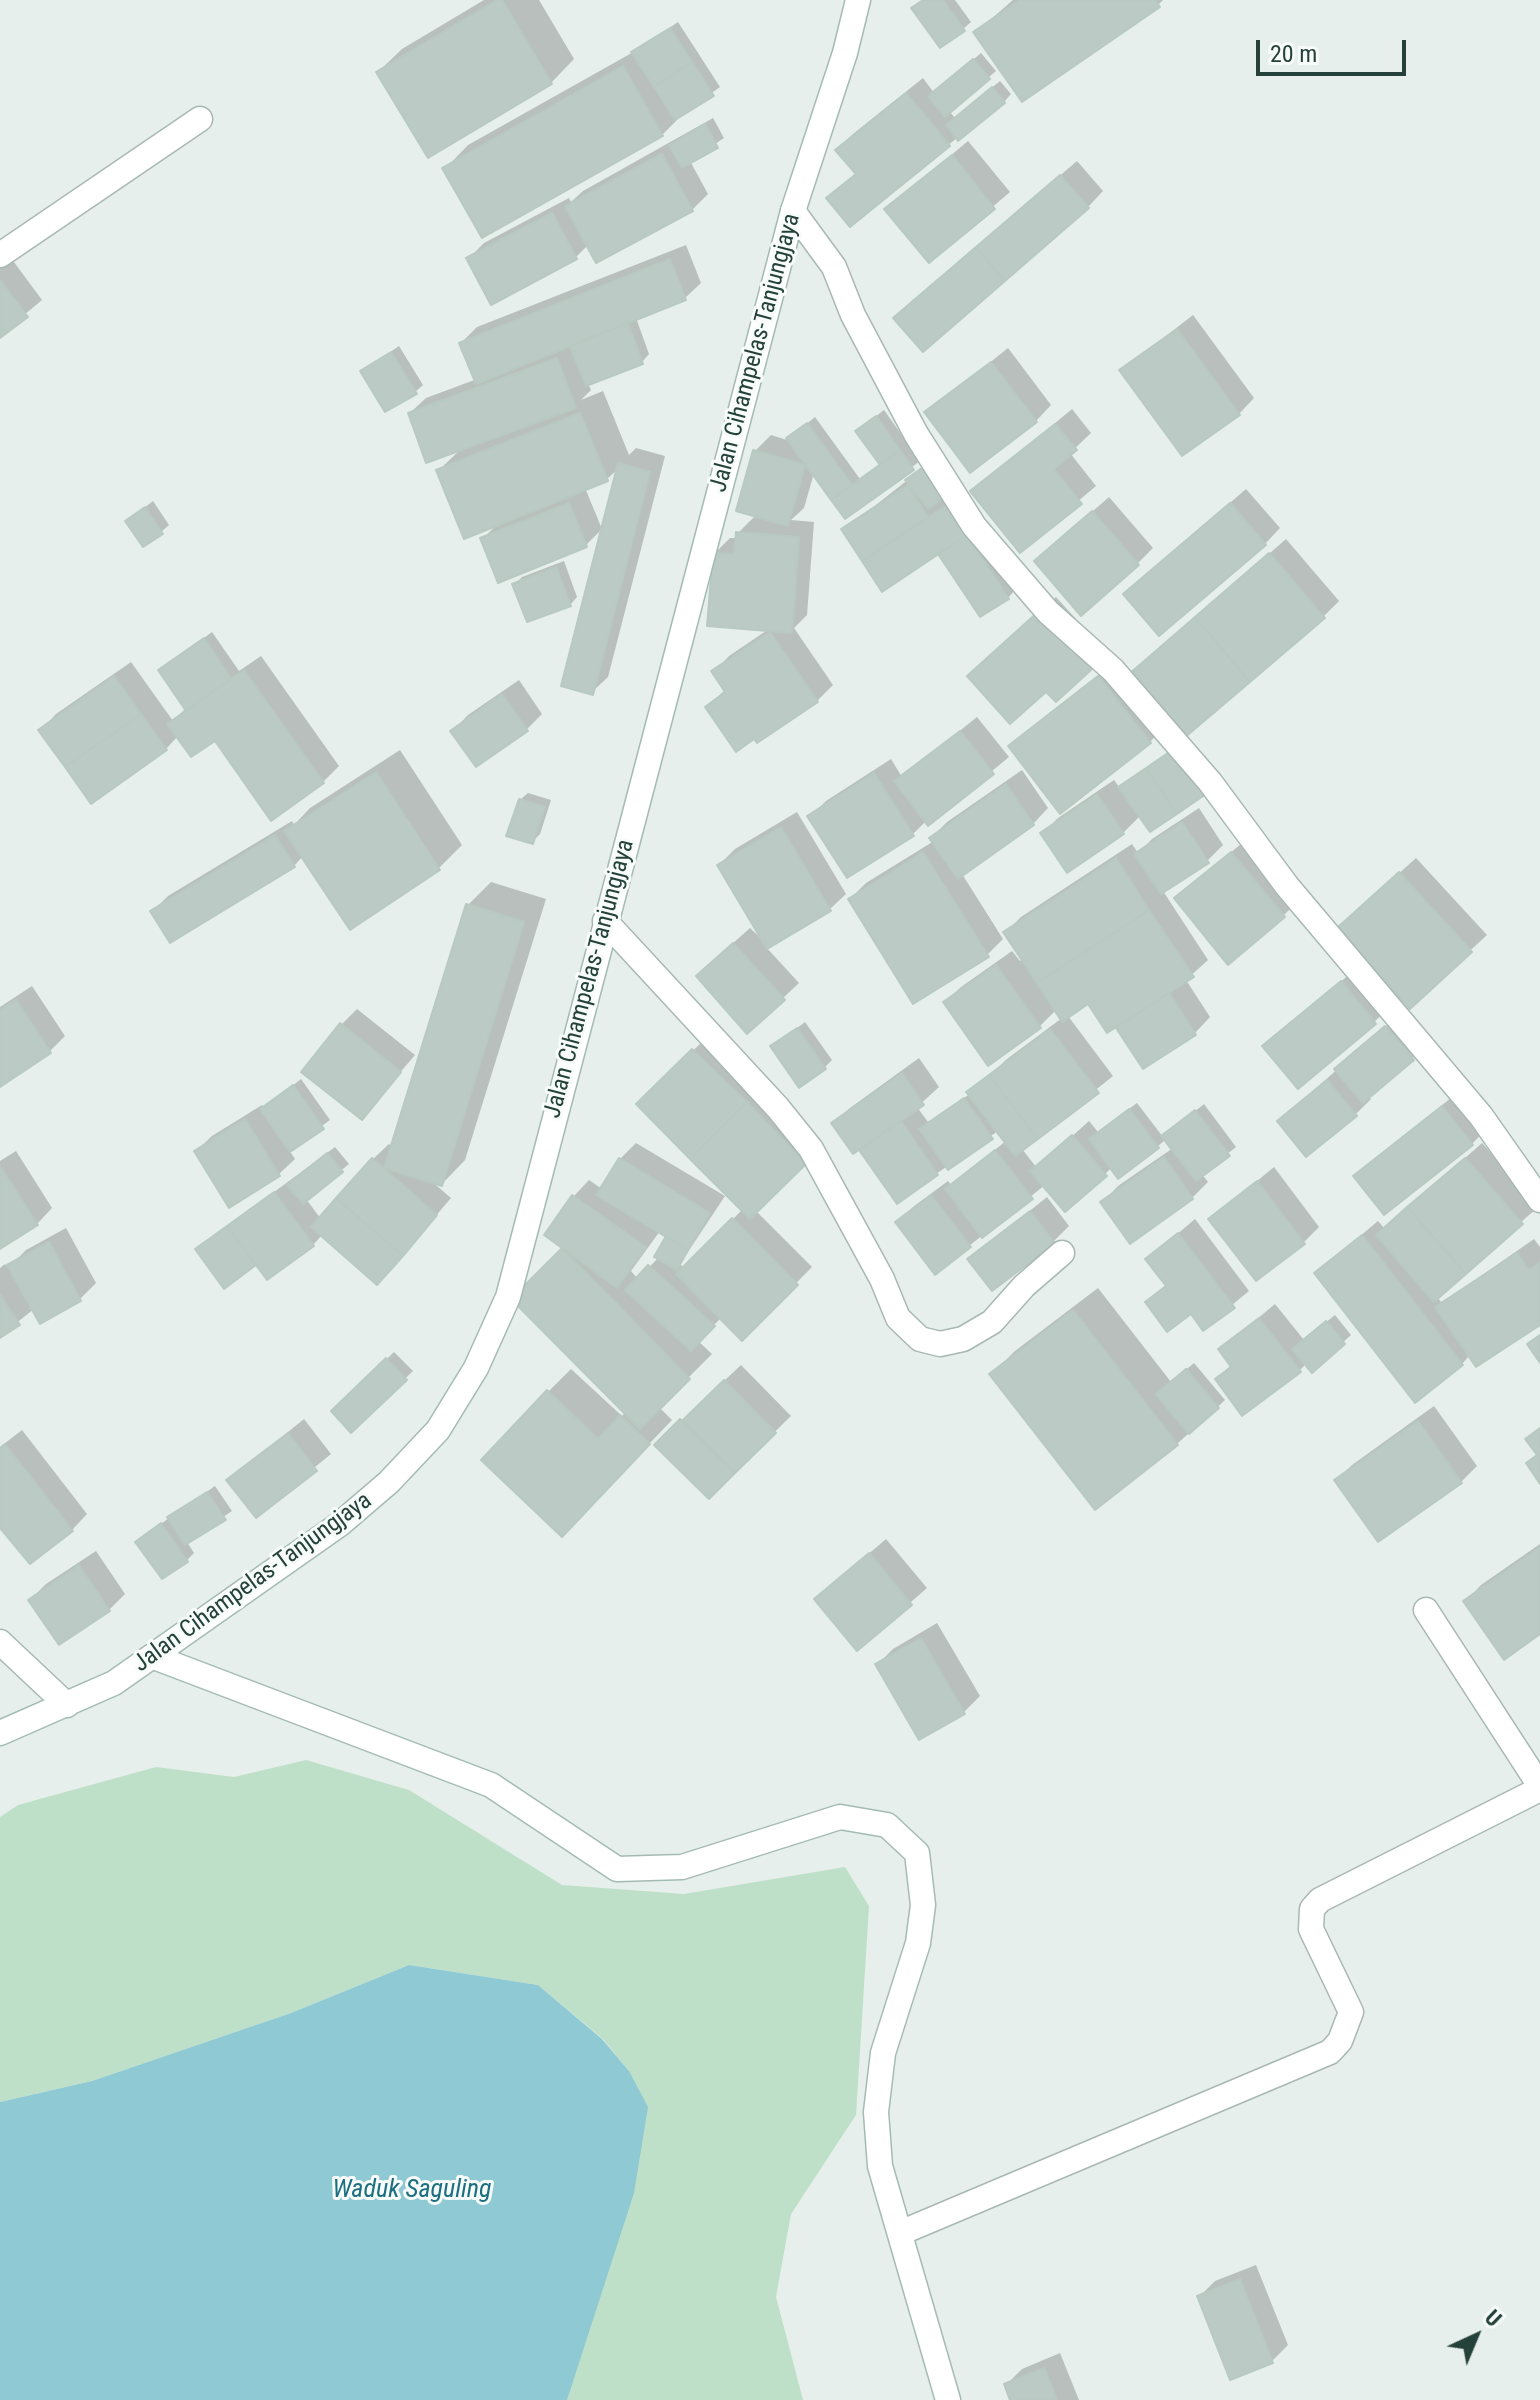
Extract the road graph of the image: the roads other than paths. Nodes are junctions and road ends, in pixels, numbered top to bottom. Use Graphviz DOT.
graph roads {
  1 [pos="858,0"];
  2 [pos="200,119"];
  3 [pos="793,211"];
  4 [pos="0,255"];
  5 [pos="605,921"];
  6 [pos="1540,1200"];
  7 [pos="1062,1253"];
  8 [pos="1426,1610"];
  9 [pos="0,1642"];
  10 [pos="154,1657"];
  11 [pos="67,1705"];
  12 [pos="0,1733"];
  13 [pos="1540,1788"];
  14 [pos="900,2233"];
  15 [pos="948,2400"];
  1 -- 3 [label="street, Jalan Cihampelas-Tanjungjaya"];
  2 -- 4 [label="street"];
  3 -- 5 [label="street, Jalan Cihampelas-Tanjungjaya"];
  3 -- 6 [label="street"];
  5 -- 7 [label="street"];
  5 -- 10 [label="street, Jalan Cihampelas-Tanjungjaya"];
  8 -- 13 [label="street"];
  9 -- 11 [label="street"];
  10 -- 11 [label="street, Jalan Cihampelas-Tanjungjaya"];
  10 -- 14 [label="street"];
  11 -- 12 [label="street, Jalan Cihampelas-Tanjungjaya"];
  13 -- 14 [label="street"];
  14 -- 15 [label="street"];
}
